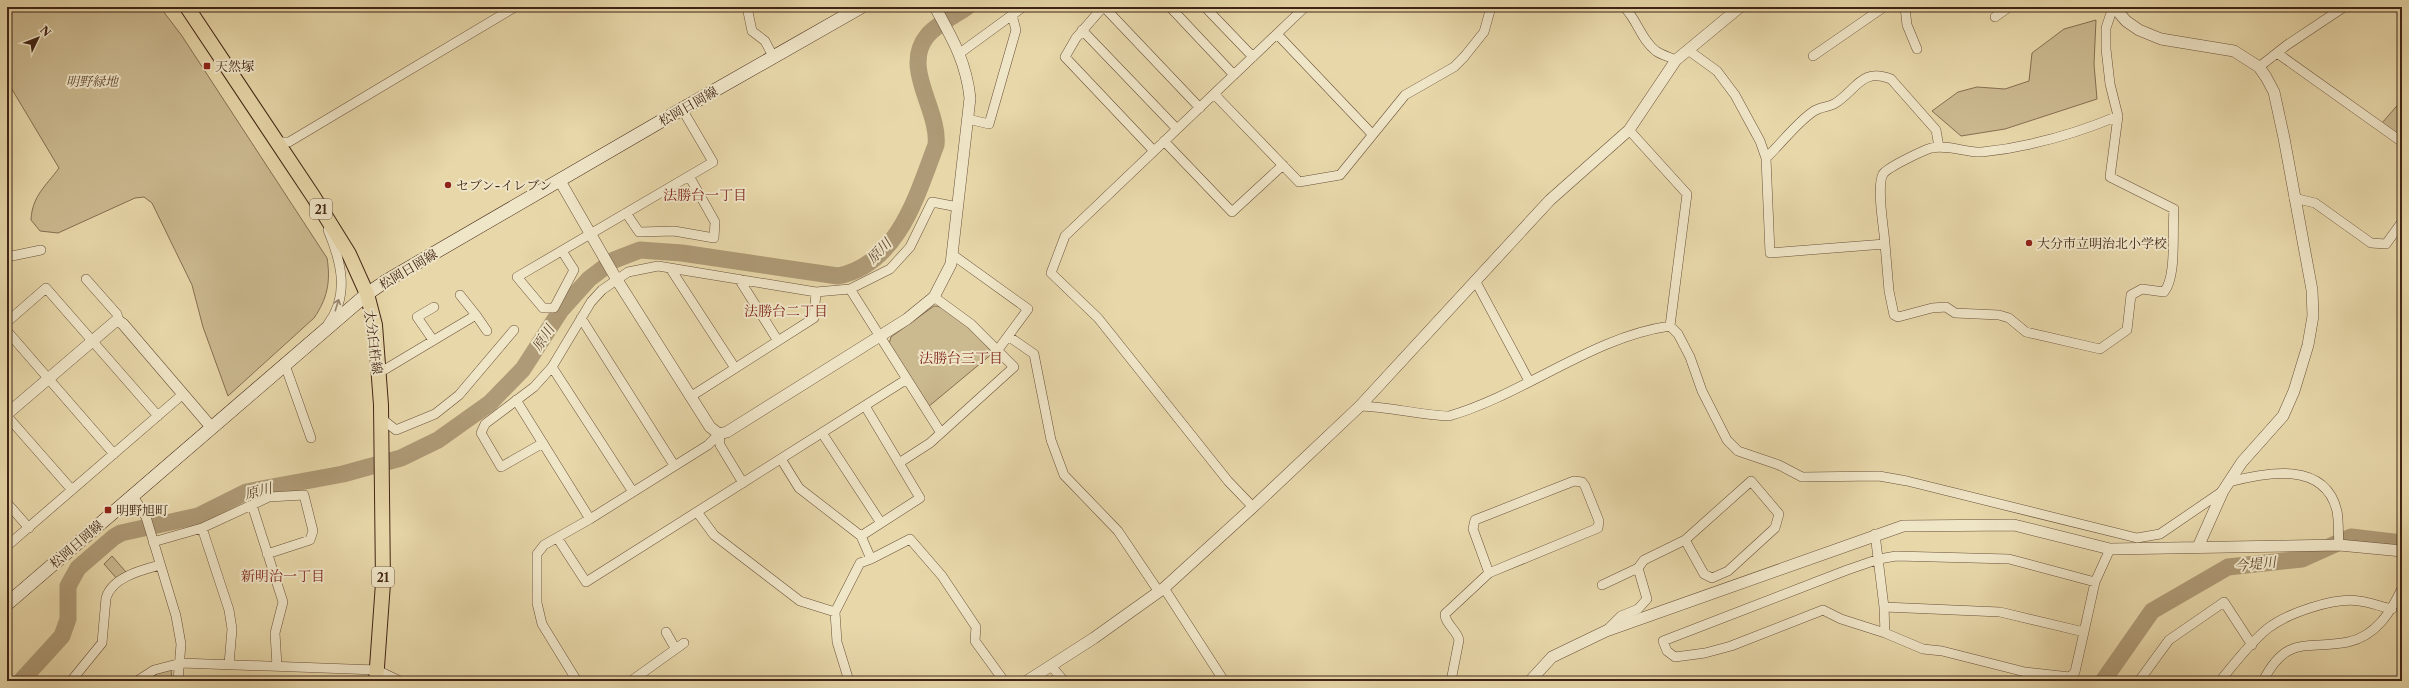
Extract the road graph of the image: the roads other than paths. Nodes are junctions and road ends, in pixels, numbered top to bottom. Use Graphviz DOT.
graph roads {
  1 [pos="186,7"];
  2 [pos="515,7"];
  3 [pos="747,7"];
  4 [pos="861,7"];
  5 [pos="1023,7"];
  6 [pos="1104,7"];
  7 [pos="1170,7"];
  8 [pos="1205,7"];
  9 [pos="1305,7"];
  10 [pos="1491,7"];
  11 [pos="1624,7"];
  12 [pos="1739,7"];
  13 [pos="1884,7"];
  14 [pos="1905,7"];
  15 [pos="2008,7"];
  16 [pos="2114,7"];
  17 [pos="2344,7"];
  18 [pos="936,9"];
  19 [pos="1012,15"];
  20 [pos="1995,17"];
  21 [pos="1082,30"];
  22 [pos="1276,34"];
  23 [pos="1917,49"];
  24 [pos="1688,50"];
  25 [pos="960,53"];
  26 [pos="2276,53"];
  27 [pos="1813,56"];
  28 [pos="1253,57"];
  29 [pos="774,58"];
  30 [pos="1676,60"];
  31 [pos="2259,67"];
  32 [pos="1234,75"];
  33 [pos="1214,94"];
  34 [pos="682,108"];
  35 [pos="1200,108"];
  36 [pos="2118,116"];
  37 [pos="968,119"];
  38 [pos="1177,129"];
  39 [pos="1629,130"];
  40 [pos="1372,134"];
  41 [pos="1164,141"];
  42 [pos="276,142"];
  43 [pos="2402,142"];
  44 [pos="1939,147"];
  45 [pos="1154,151"];
  46 [pos="1766,158"];
  47 [pos="1283,165"];
  48 [pos="689,176"];
  49 [pos="560,181"];
  50 [pos="313,196"];
  51 [pos="2294,198"];
  52 [pos="958,207"];
  53 [pos="626,213"];
  54 [pos="2402,222"];
  55 [pos="591,234"];
  56 [pos="1885,244"];
  57 [pos="41,250"];
  58 [pos="562,251"];
  59 [pos="953,255"];
  60 [pos="7,257"];
  61 [pos="670,268"];
  62 [pos="614,276"];
  63 [pos="86,279"];
  64 [pos="739,279"];
  65 [pos="1476,282"];
  66 [pos="850,289"];
  67 [pos="816,292"];
  68 [pos="367,294"];
  69 [pos="460,295"];
  70 [pos="934,297"];
  71 [pos="434,308"];
  72 [pos="476,315"];
  73 [pos="581,318"];
  74 [pos="119,321"];
  75 [pos="7,322"];
  76 [pos="1670,326"];
  77 [pos="514,330"];
  78 [pos="7,331"];
  79 [pos="487,332"];
  80 [pos="1008,336"];
  81 [pos="880,337"];
  82 [pos="317,338"];
  83 [pos="433,340"];
  84 [pos="92,341"];
  85 [pos="778,341"];
  86 [pos="998,351"];
  87 [pos="285,365"];
  88 [pos="552,367"];
  89 [pos="735,368"];
  90 [pos="379,373"];
  91 [pos="48,378"];
  92 [pos="907,379"];
  93 [pos="1530,381"];
  94 [pos="183,394"];
  95 [pos="690,397"];
  96 [pos="516,400"];
  97 [pos="865,406"];
  98 [pos="1360,406"];
  99 [pos="7,415"];
  100 [pos="158,416"];
  101 [pos="382,419"];
  102 [pos="212,428"];
  103 [pos="822,433"];
  104 [pos="941,433"];
  105 [pos="719,434"];
  106 [pos="311,438"];
  107 [pos="543,443"];
  108 [pos="114,454"];
  109 [pos="781,459"];
  110 [pos="899,464"];
  111 [pos="674,465"];
  112 [pos="2229,482"];
  113 [pos="743,483"];
  114 [pos="72,490"];
  115 [pos="2223,491"];
  116 [pos="633,492"];
  117 [pos="133,496"];
  118 [pos="7,503"];
  119 [pos="252,505"];
  120 [pos="1254,507"];
  121 [pos="697,512"];
  122 [pos="590,519"];
  123 [pos="881,524"];
  124 [pos="28,528"];
  125 [pos="202,528"];
  126 [pos="1875,534"];
  127 [pos="861,536"];
  128 [pos="558,539"];
  129 [pos="1685,540"];
  130 [pos="153,541"];
  131 [pos="2339,545"];
  132 [pos="7,546"];
  133 [pos="2198,547"];
  134 [pos="2110,549"];
  135 [pos="2402,551"];
  136 [pos="267,554"];
  137 [pos="871,559"];
  138 [pos="1879,559"];
  139 [pos="160,564"];
  140 [pos="1638,568"];
  141 [pos="1489,573"];
  142 [pos="2095,582"];
  143 [pos="1602,585"];
  144 [pos="2402,588"];
  145 [pos="1162,590"];
  146 [pos="7,604"];
  147 [pos="1884,607"];
  148 [pos="2392,610"];
  149 [pos="835,612"];
  150 [pos="1606,631"];
  151 [pos="666,632"];
  152 [pos="2084,632"];
  153 [pos="1885,633"];
  154 [pos="684,643"];
  155 [pos="2252,645"];
  156 [pos="676,648"];
  157 [pos="181,662"];
  158 [pos="230,664"];
  159 [pos="277,666"];
  160 [pos="1051,666"];
  161 [pos="376,676"];
  162 [pos="76,679"];
  163 [pos="637,679"];
  164 [pos="137,681"];
  165 [pos="178,681"];
  166 [pos="400,681"];
  167 [pos="577,681"];
  168 [pos="849,681"];
  169 [pos="1004,681"];
  170 [pos="1027,681"];
  171 [pos="1064,681"];
  172 [pos="1224,681"];
  173 [pos="1451,681"];
  174 [pos="1530,681"];
  175 [pos="2139,681"];
  176 [pos="2220,681"];
  177 [pos="2263,681"];
  1 -- 42 [label="main road, 大分臼杵線 / 21"];
  2 -- 42 [label="street"];
  3 -- 29 [label="street"];
  4 -- 29 [label="main road, 松岡日岡線"];
  5 -- 19 [label="street"];
  6 -- 21 [label="street"];
  6 -- 35 [label="street"];
  7 -- 32 [label="street"];
  8 -- 28 [label="street"];
  9 -- 22 [label="street"];
  10 -- 40 [label="street"];
  11 -- 30 [label="street"];
  12 -- 24 [label="street"];
  13 -- 27 [label="street"];
  14 -- 23 [label="street"];
  15 -- 20 [label="street"];
  16 -- 31 [label="street"];
  16 -- 36 [label="street"];
  17 -- 26 [label="street"];
  18 -- 25 [label="street"];
  19 -- 25 [label="street"];
  19 -- 37 [label="street"];
  21 -- 38 [label="street"];
  21 -- 45 [label="street"];
  22 -- 28 [label="street"];
  22 -- 40 [label="street"];
  24 -- 30 [label="street"];
  24 -- 46 [label="street"];
  25 -- 37 [label="street"];
  26 -- 31 [label="street"];
  26 -- 43 [label="street"];
  28 -- 32 [label="street"];
  29 -- 34 [label="main road, 松岡日岡線"];
  30 -- 39 [label="street"];
  31 -- 51 [label="street"];
  32 -- 33 [label="street"];
  33 -- 35 [label="street"];
  33 -- 47 [label="street"];
  34 -- 48 [label="street"];
  34 -- 49 [label="main road, 松岡日岡線"];
  35 -- 38 [label="street"];
  36 -- 44 [label="street"];
  36 -- 56 [label="street"];
  37 -- 52 [label="street"];
  38 -- 41 [label="street"];
  39 -- 65 [label="street"];
  39 -- 76 [label="street"];
  40 -- 47 [label="street"];
  41 -- 45 [label="street"];
  41 -- 47 [label="street"];
  42 -- 50 [label="main road, 大分臼杵線 / 21"];
  44 -- 46 [label="street"];
  44 -- 56 [label="street"];
  45 -- 120 [label="street"];
  46 -- 56 [label="street"];
  48 -- 53 [label="street"];
  48 -- 53 [label="street"];
  49 -- 55 [label="street"];
  49 -- 68 [label="main road, 松岡日岡線"];
  50 -- 68 [label="main road, 大分臼杵線 / 21"];
  82 -- 50 [label="street, one-way"];
  51 -- 54 [label="street"];
  51 -- 112 [label="street"];
  52 -- 59 [label="street"];
  52 -- 66 [label="street"];
  53 -- 55 [label="street"];
  55 -- 58 [label="street"];
  55 -- 62 [label="street"];
  57 -- 60 [label="street"];
  58 -- 58 [label="street"];
  59 -- 70 [label="street"];
  59 -- 80 [label="street"];
  61 -- 62 [label="street"];
  61 -- 64 [label="street"];
  61 -- 89 [label="street"];
  62 -- 73 [label="street"];
  62 -- 95 [label="street"];
  63 -- 74 [label="street"];
  64 -- 67 [label="street"];
  64 -- 85 [label="street"];
  65 -- 93 [label="street"];
  65 -- 98 [label="street"];
  66 -- 67 [label="street"];
  66 -- 81 [label="street"];
  67 -- 85 [label="street"];
  68 -- 82 [label="main road, 松岡日岡線"];
  68 -- 90 [label="main road, 大分臼杵線 / 21"];
  69 -- 72 [label="street"];
  70 -- 81 [label="street"];
  70 -- 86 [label="street"];
  71 -- 83 [label="street"];
  72 -- 79 [label="street"];
  72 -- 83 [label="street"];
  73 -- 88 [label="street"];
  73 -- 111 [label="street"];
  74 -- 84 [label="street"];
  74 -- 94 [label="street"];
  75 -- 84 [label="street"];
  76 -- 93 [label="street"];
  76 -- 115 [label="street"];
  77 -- 101 [label="street"];
  78 -- 91 [label="street"];
  80 -- 86 [label="street"];
  80 -- 145 [label="street"];
  81 -- 92 [label="street"];
  81 -- 105 [label="street"];
  82 -- 87 [label="main road, 松岡日岡線"];
  83 -- 90 [label="street"];
  84 -- 91 [label="street"];
  84 -- 100 [label="street"];
  85 -- 89 [label="street"];
  86 -- 104 [label="street"];
  87 -- 102 [label="main road, 松岡日岡線"];
  87 -- 106 [label="street"];
  88 -- 96 [label="street"];
  88 -- 116 [label="street"];
  89 -- 95 [label="street"];
  90 -- 101 [label="main road, 大分臼杵線 / 21"];
  91 -- 99 [label="street"];
  91 -- 108 [label="street"];
  92 -- 97 [label="street"];
  92 -- 104 [label="street"];
  93 -- 98 [label="street"];
  94 -- 100 [label="street"];
  94 -- 102 [label="street"];
  95 -- 105 [label="street"];
  96 -- 107 [label="street"];
  96 -- 107 [label="street"];
  97 -- 103 [label="street"];
  97 -- 110 [label="street"];
  98 -- 120 [label="street"];
  99 -- 114 [label="street"];
  100 -- 108 [label="street"];
  101 -- 161 [label="main road, 大分臼杵線 / 21"];
  102 -- 117 [label="main road, 松岡日岡線"];
  103 -- 109 [label="street"];
  103 -- 123 [label="street"];
  104 -- 110 [label="street"];
  105 -- 111 [label="street"];
  105 -- 113 [label="street"];
  107 -- 122 [label="street"];
  108 -- 114 [label="street"];
  109 -- 113 [label="street"];
  109 -- 127 [label="street"];
  110 -- 123 [label="street"];
  111 -- 116 [label="street"];
  112 -- 115 [label="street"];
  112 -- 131 [label="street"];
  113 -- 121 [label="street"];
  114 -- 124 [label="street"];
  115 -- 133 [label="street"];
  116 -- 122 [label="street"];
  117 -- 130 [label="street"];
  117 -- 146 [label="main road, 松岡日岡線"];
  118 -- 124 [label="street"];
  119 -- 125 [label="street"];
  119 -- 136 [label="street"];
  119 -- 136 [label="street"];
  120 -- 145 [label="street"];
  121 -- 128 [label="street"];
  121 -- 149 [label="street"];
  122 -- 128 [label="street"];
  123 -- 127 [label="street"];
  124 -- 132 [label="street"];
  125 -- 130 [label="street"];
  125 -- 158 [label="street"];
  126 -- 134 [label="street"];
  126 -- 138 [label="street"];
  126 -- 150 [label="street"];
  127 -- 137 [label="street"];
  128 -- 167 [label="street"];
  129 -- 129 [label="street"];
  129 -- 140 [label="street"];
  130 -- 139 [label="street"];
  131 -- 133 [label="street"];
  131 -- 135 [label="street"];
  133 -- 134 [label="street"];
  134 -- 142 [label="street"];
  136 -- 159 [label="street"];
  137 -- 149 [label="street"];
  137 -- 169 [label="street"];
  138 -- 142 [label="street"];
  138 -- 147 [label="street"];
  138 -- 153 [label="street"];
  139 -- 157 [label="street"];
  139 -- 162 [label="street"];
  140 -- 143 [label="street"];
  140 -- 150 [label="street"];
  141 -- 141 [label="street"];
  141 -- 173 [label="street"];
  142 -- 152 [label="street"];
  144 -- 148 [label="street"];
  145 -- 160 [label="street"];
  145 -- 172 [label="street"];
  147 -- 152 [label="street"];
  147 -- 153 [label="street"];
  148 -- 155 [label="street"];
  148 -- 177 [label="street"];
  149 -- 168 [label="street"];
  150 -- 174 [label="street"];
  151 -- 156 [label="street"];
  152 -- 153 [label="street"];
  154 -- 156 [label="street"];
  155 -- 175 [label="street"];
  155 -- 176 [label="street"];
  156 -- 163 [label="street"];
  157 -- 158 [label="street"];
  157 -- 164 [label="street"];
  157 -- 165 [label="street"];
  158 -- 159 [label="street"];
  159 -- 161 [label="street"];
  160 -- 170 [label="street"];
  160 -- 171 [label="street"];
  161 -- 166 [label="street"];
}
